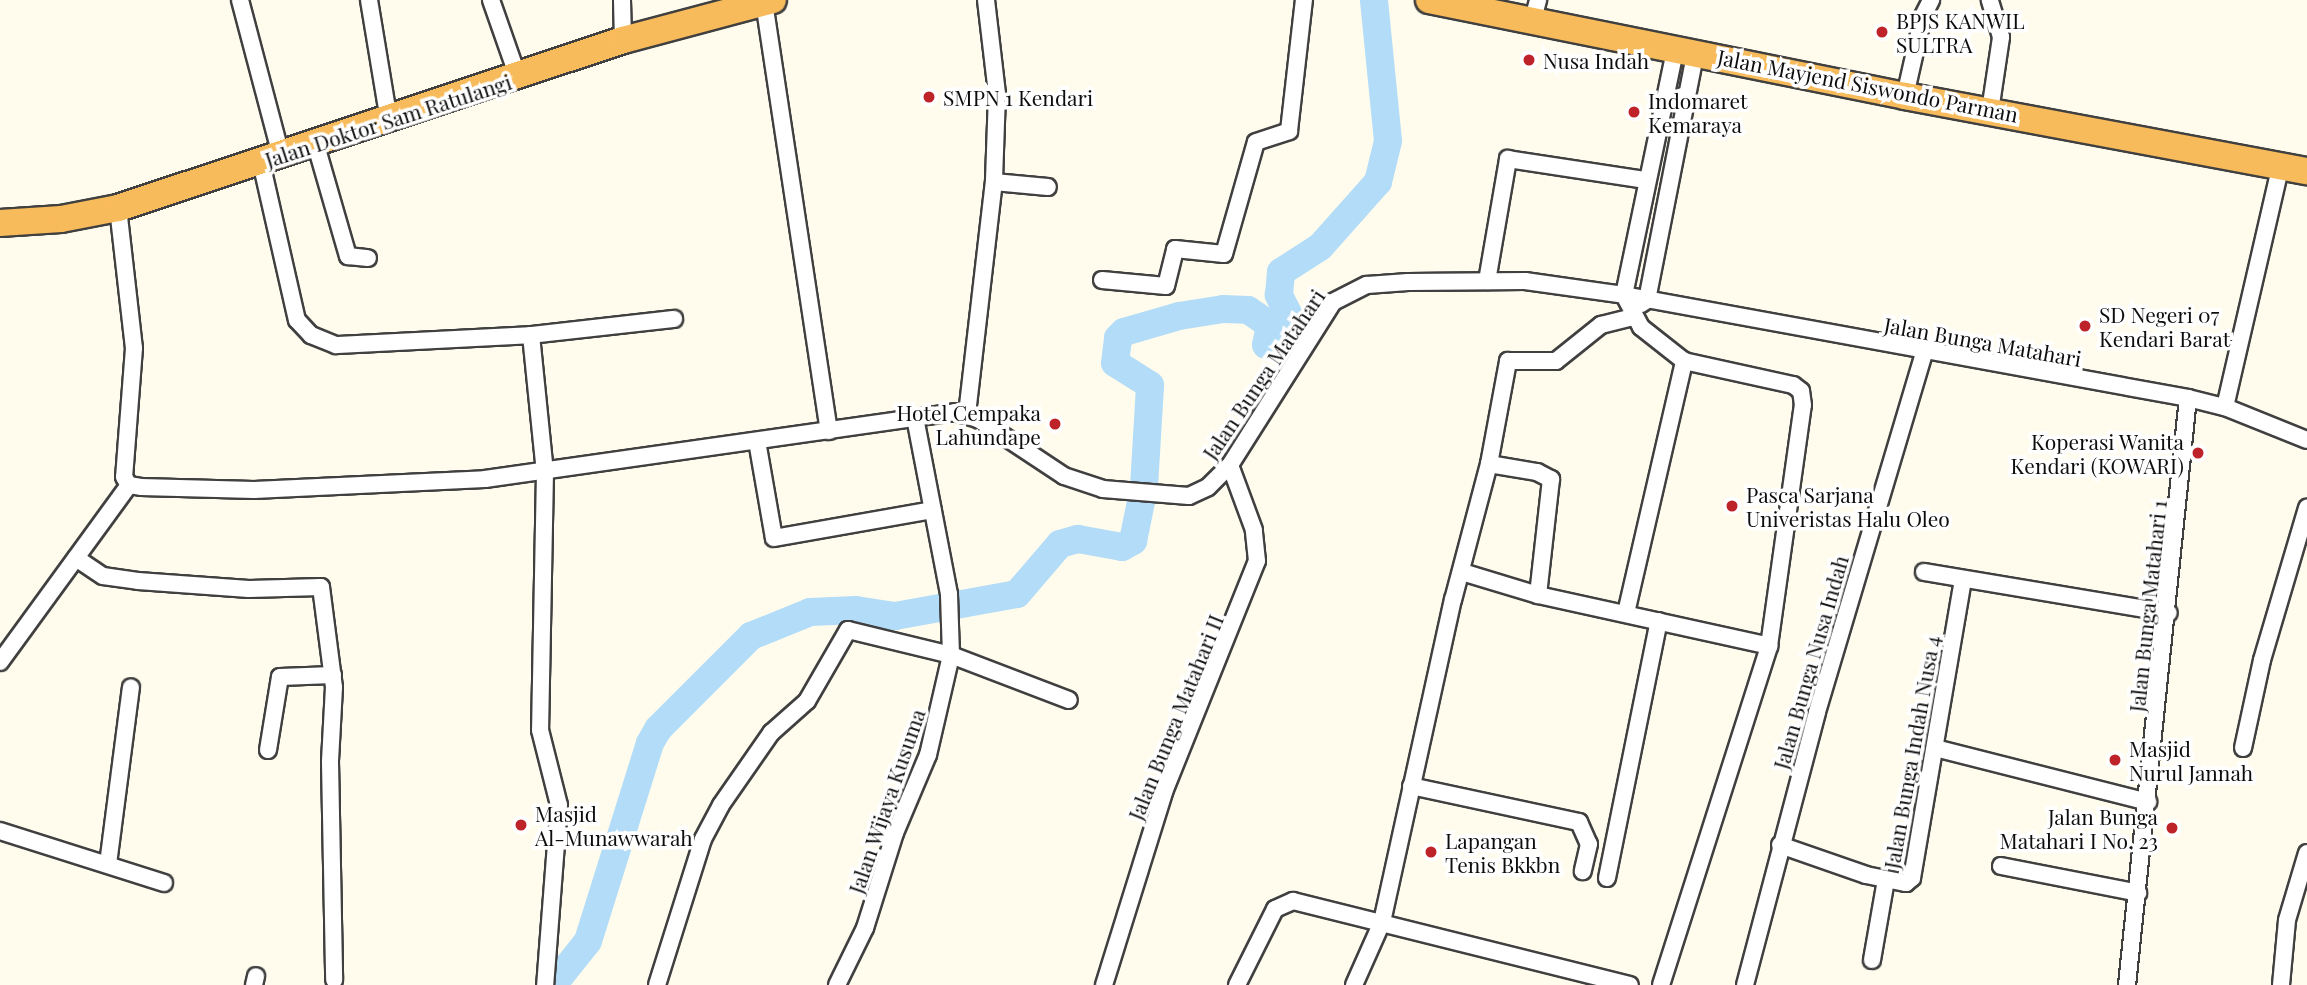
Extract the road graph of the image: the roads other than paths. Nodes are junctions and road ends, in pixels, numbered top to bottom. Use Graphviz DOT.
graph roads {
  1 [pos="240,0"];
  2 [pos="369,0"];
  3 [pos="491,0"];
  4 [pos="622,0"];
  5 [pos="986,0"];
  6 [pos="1304,0"];
  7 [pos="1429,0"];
  8 [pos="1931,0"];
  9 [pos="1990,0"];
  10 [pos="769,1"];
  11 [pos="1535,10"];
  12 [pos="623,40"];
  13 [pos="1686,49"];
  14 [pos="518,77"];
  15 [pos="1905,96"];
  16 [pos="1990,111"];
  17 [pos="389,121"];
  18 [pos="315,142"];
  19 [pos="271,158"];
  20 [pos="2281,164"];
  21 [pos="2307,171"];
  22 [pos="1646,180"];
  23 [pos="994,182"];
  24 [pos="1048,187"];
  25 [pos="118,208"];
  26 [pos="0,223"];
  27 [pos="368,258"];
  28 [pos="1102,280"];
  29 [pos="1487,281"];
  30 [pos="1647,300"];
  31 [pos="1630,307"];
  32 [pos="674,319"];
  33 [pos="531,335"];
  34 [pos="1924,352"];
  35 [pos="1684,361"];
  36 [pos="2188,398"];
  37 [pos="2225,407"];
  38 [pos="967,414"];
  39 [pos="915,417"];
  40 [pos="829,431"];
  41 [pos="2307,440"];
  42 [pos="758,441"];
  43 [pos="1489,464"];
  44 [pos="1230,465"];
  45 [pos="545,472"];
  46 [pos="129,485"];
  47 [pos="2307,508"];
  48 [pos="933,510"];
  49 [pos="76,558"];
  50 [pos="1462,572"];
  51 [pos="1924,572"];
  52 [pos="1963,579"];
  53 [pos="1538,595"];
  54 [pos="2169,613"];
  55 [pos="1626,614"];
  56 [pos="1659,621"];
  57 [pos="1769,646"];
  58 [pos="951,655"];
  59 [pos="0,662"];
  60 [pos="333,675"];
  61 [pos="131,687"];
  62 [pos="1069,700"];
  63 [pos="1935,748"];
  64 [pos="2244,748"];
  65 [pos="268,750"];
  66 [pos="1411,786"];
  67 [pos="2148,802"];
  68 [pos="0,831"];
  69 [pos="1780,845"];
  70 [pos="2307,853"];
  71 [pos="108,864"];
  72 [pos="2001,866"];
  73 [pos="1583,871"];
  74 [pos="1607,878"];
  75 [pos="1886,880"];
  76 [pos="164,883"];
  77 [pos="2138,893"];
  78 [pos="1382,922"];
  79 [pos="1872,960"];
  80 [pos="1577,978"];
  81 [pos="334,980"];
  82 [pos="545,985"];
  83 [pos="657,985"];
  84 [pos="837,985"];
  85 [pos="1104,985"];
  86 [pos="1237,985"];
  87 [pos="1354,985"];
  88 [pos="1630,985"];
  89 [pos="1661,985"];
  90 [pos="1745,985"];
  91 [pos="2127,985"];
  92 [pos="2281,985"];
  1 -- 19 [label="street"];
  2 -- 17 [label="street"];
  3 -- 14 [label="street"];
  4 -- 12 [label="street"];
  5 -- 23 [label="street"];
  6 -- 28 [label="street"];
  7 -- 11 [label="highway, Jalan Mayjend Siswondo Parman"];
  8 -- 15 [label="street"];
  9 -- 16 [label="street"];
  10 -- 12 [label="highway, Jalan Doktor Sam Ratulangi"];
  10 -- 40 [label="street"];
  11 -- 13 [label="highway, Jalan Mayjend Siswondo Parman"];
  12 -- 14 [label="highway, Jalan Doktor Sam Ratulangi"];
  13 -- 15 [label="highway, Jalan Mayjend Siswondo Parman"];
  13 -- 22 [label="street"];
  13 -- 30 [label="street"];
  14 -- 17 [label="highway, Jalan Doktor Sam Ratulangi"];
  15 -- 16 [label="highway, Jalan Mayjend Siswondo Parman"];
  16 -- 20 [label="highway, Jalan Mayjend Siswondo Parman"];
  17 -- 18 [label="highway, Jalan Doktor Sam Ratulangi"];
  18 -- 19 [label="highway, Jalan Doktor Sam Ratulangi"];
  18 -- 27 [label="street"];
  19 -- 25 [label="highway, Jalan Doktor Sam Ratulangi"];
  19 -- 33 [label="street"];
  20 -- 21 [label="highway, Jalan Mayjend Siswondo Parman"];
  20 -- 37 [label="street"];
  22 -- 29 [label="street"];
  22 -- 31 [label="street"];
  23 -- 24 [label="street"];
  23 -- 38 [label="street"];
  25 -- 26 [label="highway, Jalan Doktor Sam Ratulangi"];
  25 -- 46 [label="street"];
  29 -- 31 [label="street, Jalan Bunga Matahari"];
  29 -- 44 [label="street, Jalan Bunga Matahari"];
  30 -- 31 [label="street, Jalan Bunga Matahari"];
  30 -- 34 [label="street, Jalan Bunga Matahari"];
  31 -- 35 [label="street"];
  31 -- 43 [label="street"];
  32 -- 33 [label="street"];
  33 -- 45 [label="street"];
  34 -- 36 [label="street, Jalan Bunga Matahari"];
  34 -- 69 [label="street, Jalan Bunga Nusa Indah"];
  35 -- 55 [label="street"];
  35 -- 57 [label="street"];
  36 -- 37 [label="street, Jalan Bunga Matahari"];
  36 -- 54 [label="street, Jalan Bunga Matahari 1"];
  37 -- 41 [label="street, Jalan Bunga Matahari"];
  38 -- 39 [label="street"];
  38 -- 44 [label="street, Jalan Bunga Matahari"];
  39 -- 40 [label="street"];
  39 -- 48 [label="street, Jalan Wijaya Kusuma"];
  40 -- 42 [label="street"];
  42 -- 45 [label="street"];
  42 -- 48 [label="street"];
  43 -- 50 [label="street"];
  43 -- 53 [label="street"];
  44 -- 85 [label="street, Jalan Bunga Matahari II"];
  45 -- 46 [label="street"];
  45 -- 82 [label="street"];
  46 -- 49 [label="street"];
  47 -- 64 [label="street"];
  48 -- 58 [label="street, Jalan Wijaya Kusuma"];
  49 -- 59 [label="street"];
  49 -- 60 [label="street"];
  50 -- 53 [label="street"];
  50 -- 66 [label="street"];
  51 -- 52 [label="street"];
  52 -- 54 [label="street"];
  52 -- 63 [label="street, Jalan Bunga Indah Nusa 4"];
  53 -- 55 [label="street"];
  54 -- 67 [label="street, Jalan Bunga Matahari 1"];
  55 -- 56 [label="street"];
  56 -- 57 [label="street"];
  56 -- 74 [label="street"];
  57 -- 89 [label="street"];
  58 -- 62 [label="street"];
  58 -- 83 [label="street"];
  58 -- 84 [label="street, Jalan Wijaya Kusuma"];
  60 -- 65 [label="street"];
  60 -- 81 [label="street"];
  61 -- 71 [label="street"];
  63 -- 67 [label="street"];
  63 -- 75 [label="street, Jalan Bunga Indah Nusa 4"];
  66 -- 73 [label="street"];
  66 -- 78 [label="street"];
  67 -- 77 [label="street, Jalan Bunga Matahari 1"];
  68 -- 71 [label="street"];
  69 -- 75 [label="street, Jalan Bunga Indah Nusa 4"];
  69 -- 90 [label="street, Jalan Bunga Nusa Indah"];
  70 -- 92 [label="street"];
  71 -- 76 [label="street"];
  72 -- 77 [label="street"];
  75 -- 79 [label="street"];
  77 -- 91 [label="street, Jalan Bunga Matahari 1"];
  78 -- 80 [label="street"];
  78 -- 86 [label="street"];
  78 -- 87 [label="street"];
  80 -- 88 [label="street"];
}
